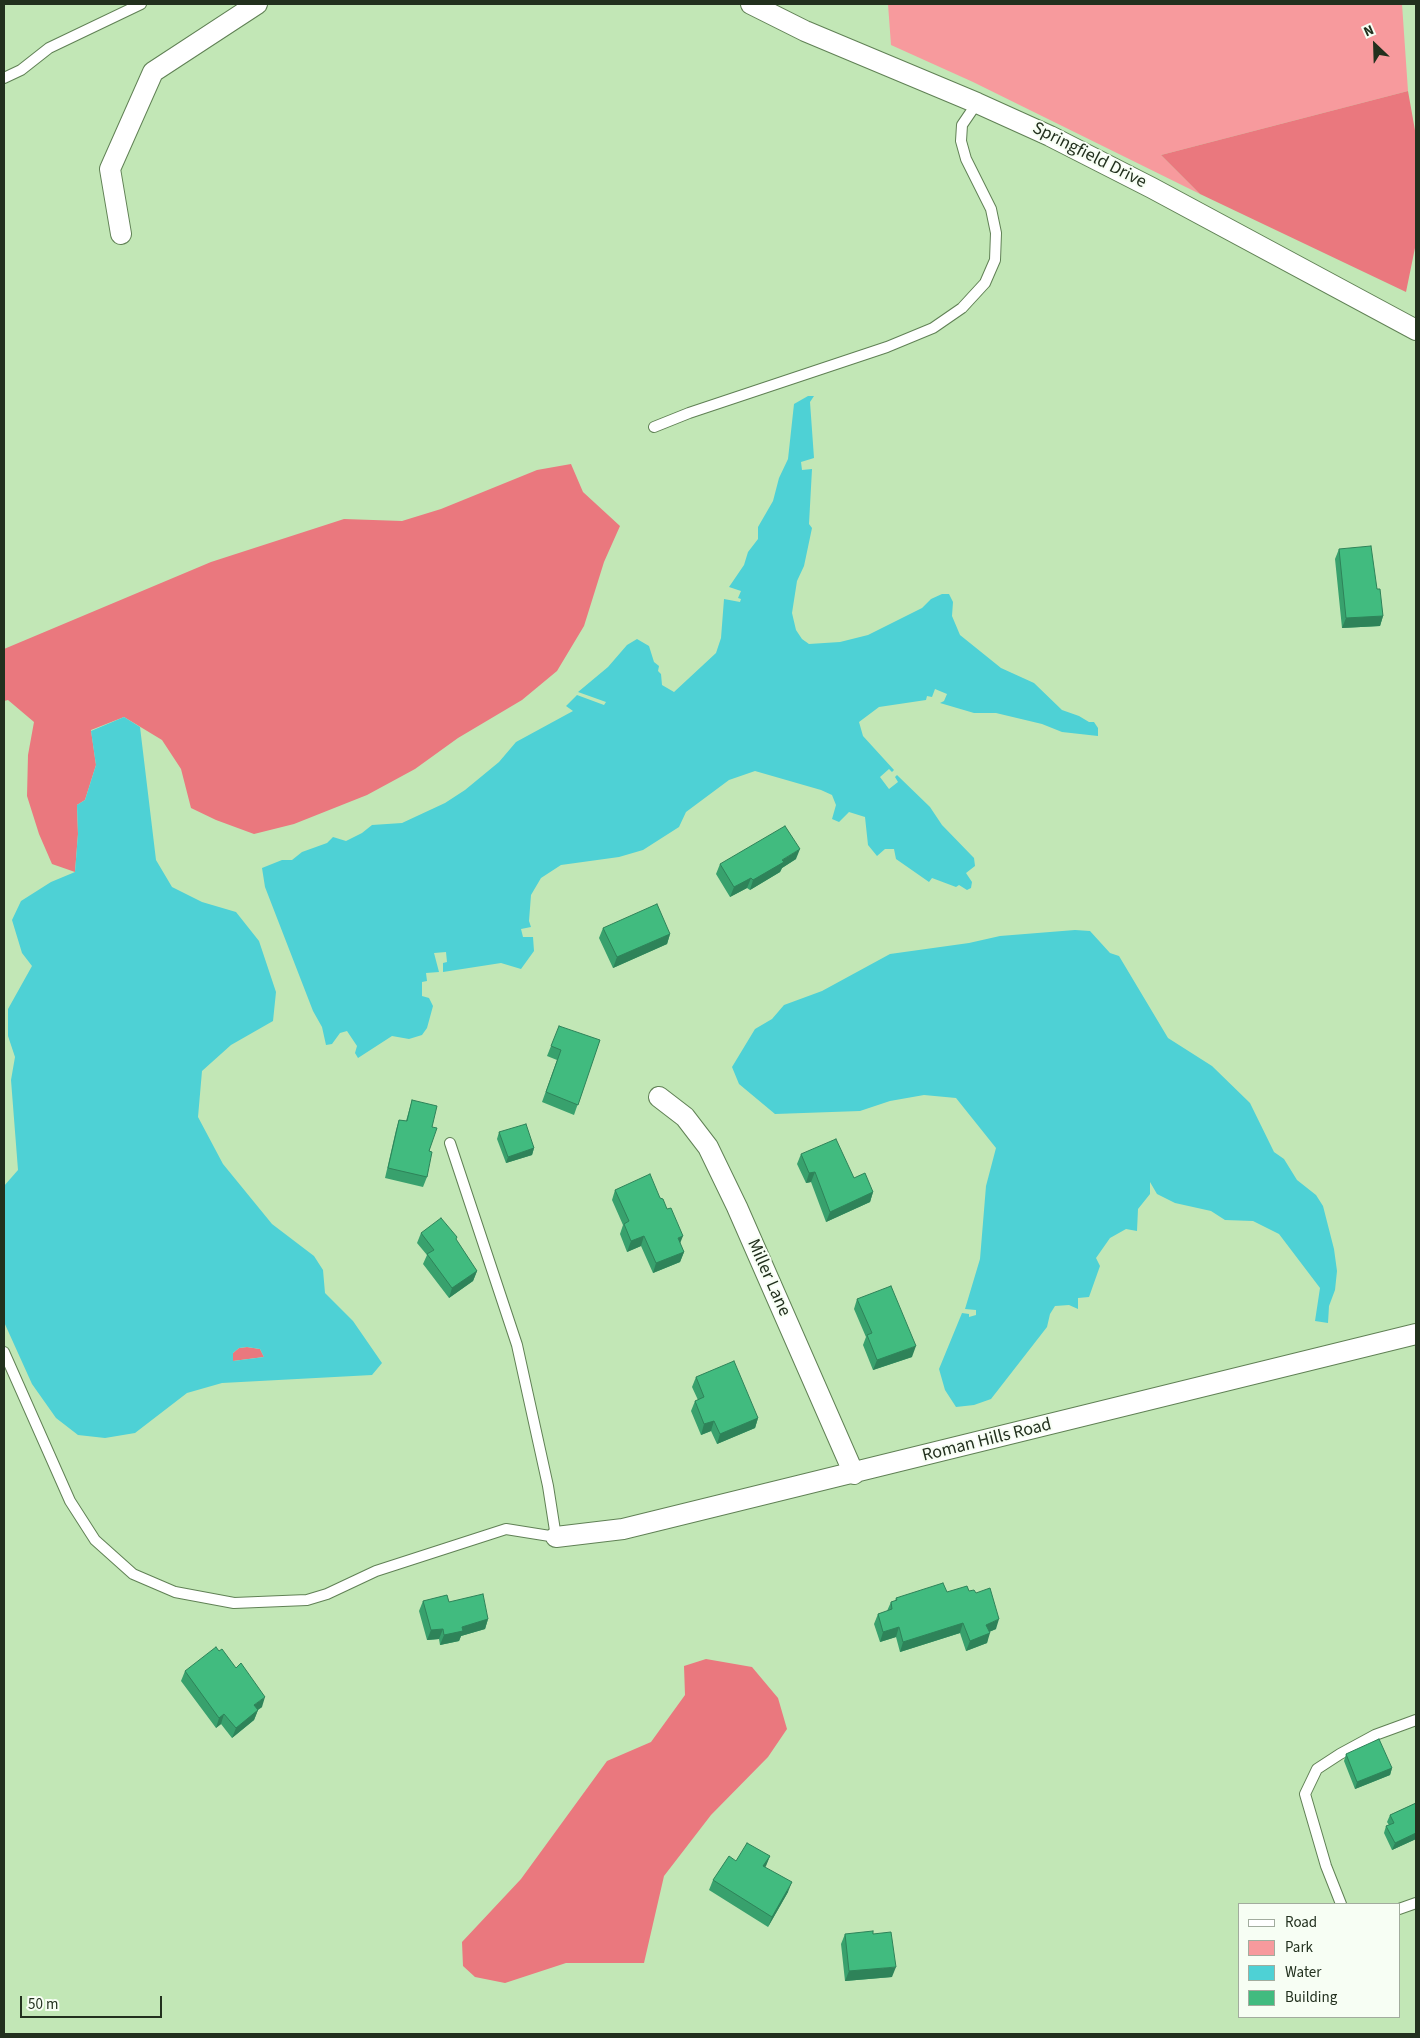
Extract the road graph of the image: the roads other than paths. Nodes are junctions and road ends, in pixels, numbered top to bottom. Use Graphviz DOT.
graph roads {
  1 [pos="141,4"];
  2 [pos="257,4"];
  3 [pos="751,4"];
  4 [pos="4,78"];
  5 [pos="977,103"];
  6 [pos="121,234"];
  7 [pos="1416,330"];
  8 [pos="654,428"];
  9 [pos="659,1097"];
  10 [pos="450,1143"];
  11 [pos="1416,1334"];
  12 [pos="4,1352"];
  13 [pos="854,1474"];
  14 [pos="556,1537"];
  15 [pos="1416,1720"];
  16 [pos="1341,1903"];
  17 [pos="1416,1903"];
  18 [pos="1400,1910"];
  1 -- 4 [label="lane"];
  2 -- 6 [label="street"];
  3 -- 5 [label="street, Springfield Drive"];
  5 -- 7 [label="street, Springfield Drive"];
  5 -- 8 [label="lane"];
  9 -- 13 [label="street, Miller Lane"];
  10 -- 14 [label="lane"];
  11 -- 13 [label="street, Roman Hills Road"];
  12 -- 14 [label="lane"];
  13 -- 14 [label="street, Roman Hills Road"];
  15 -- 16 [label="lane"];
  17 -- 18 [label="lane"];
}
